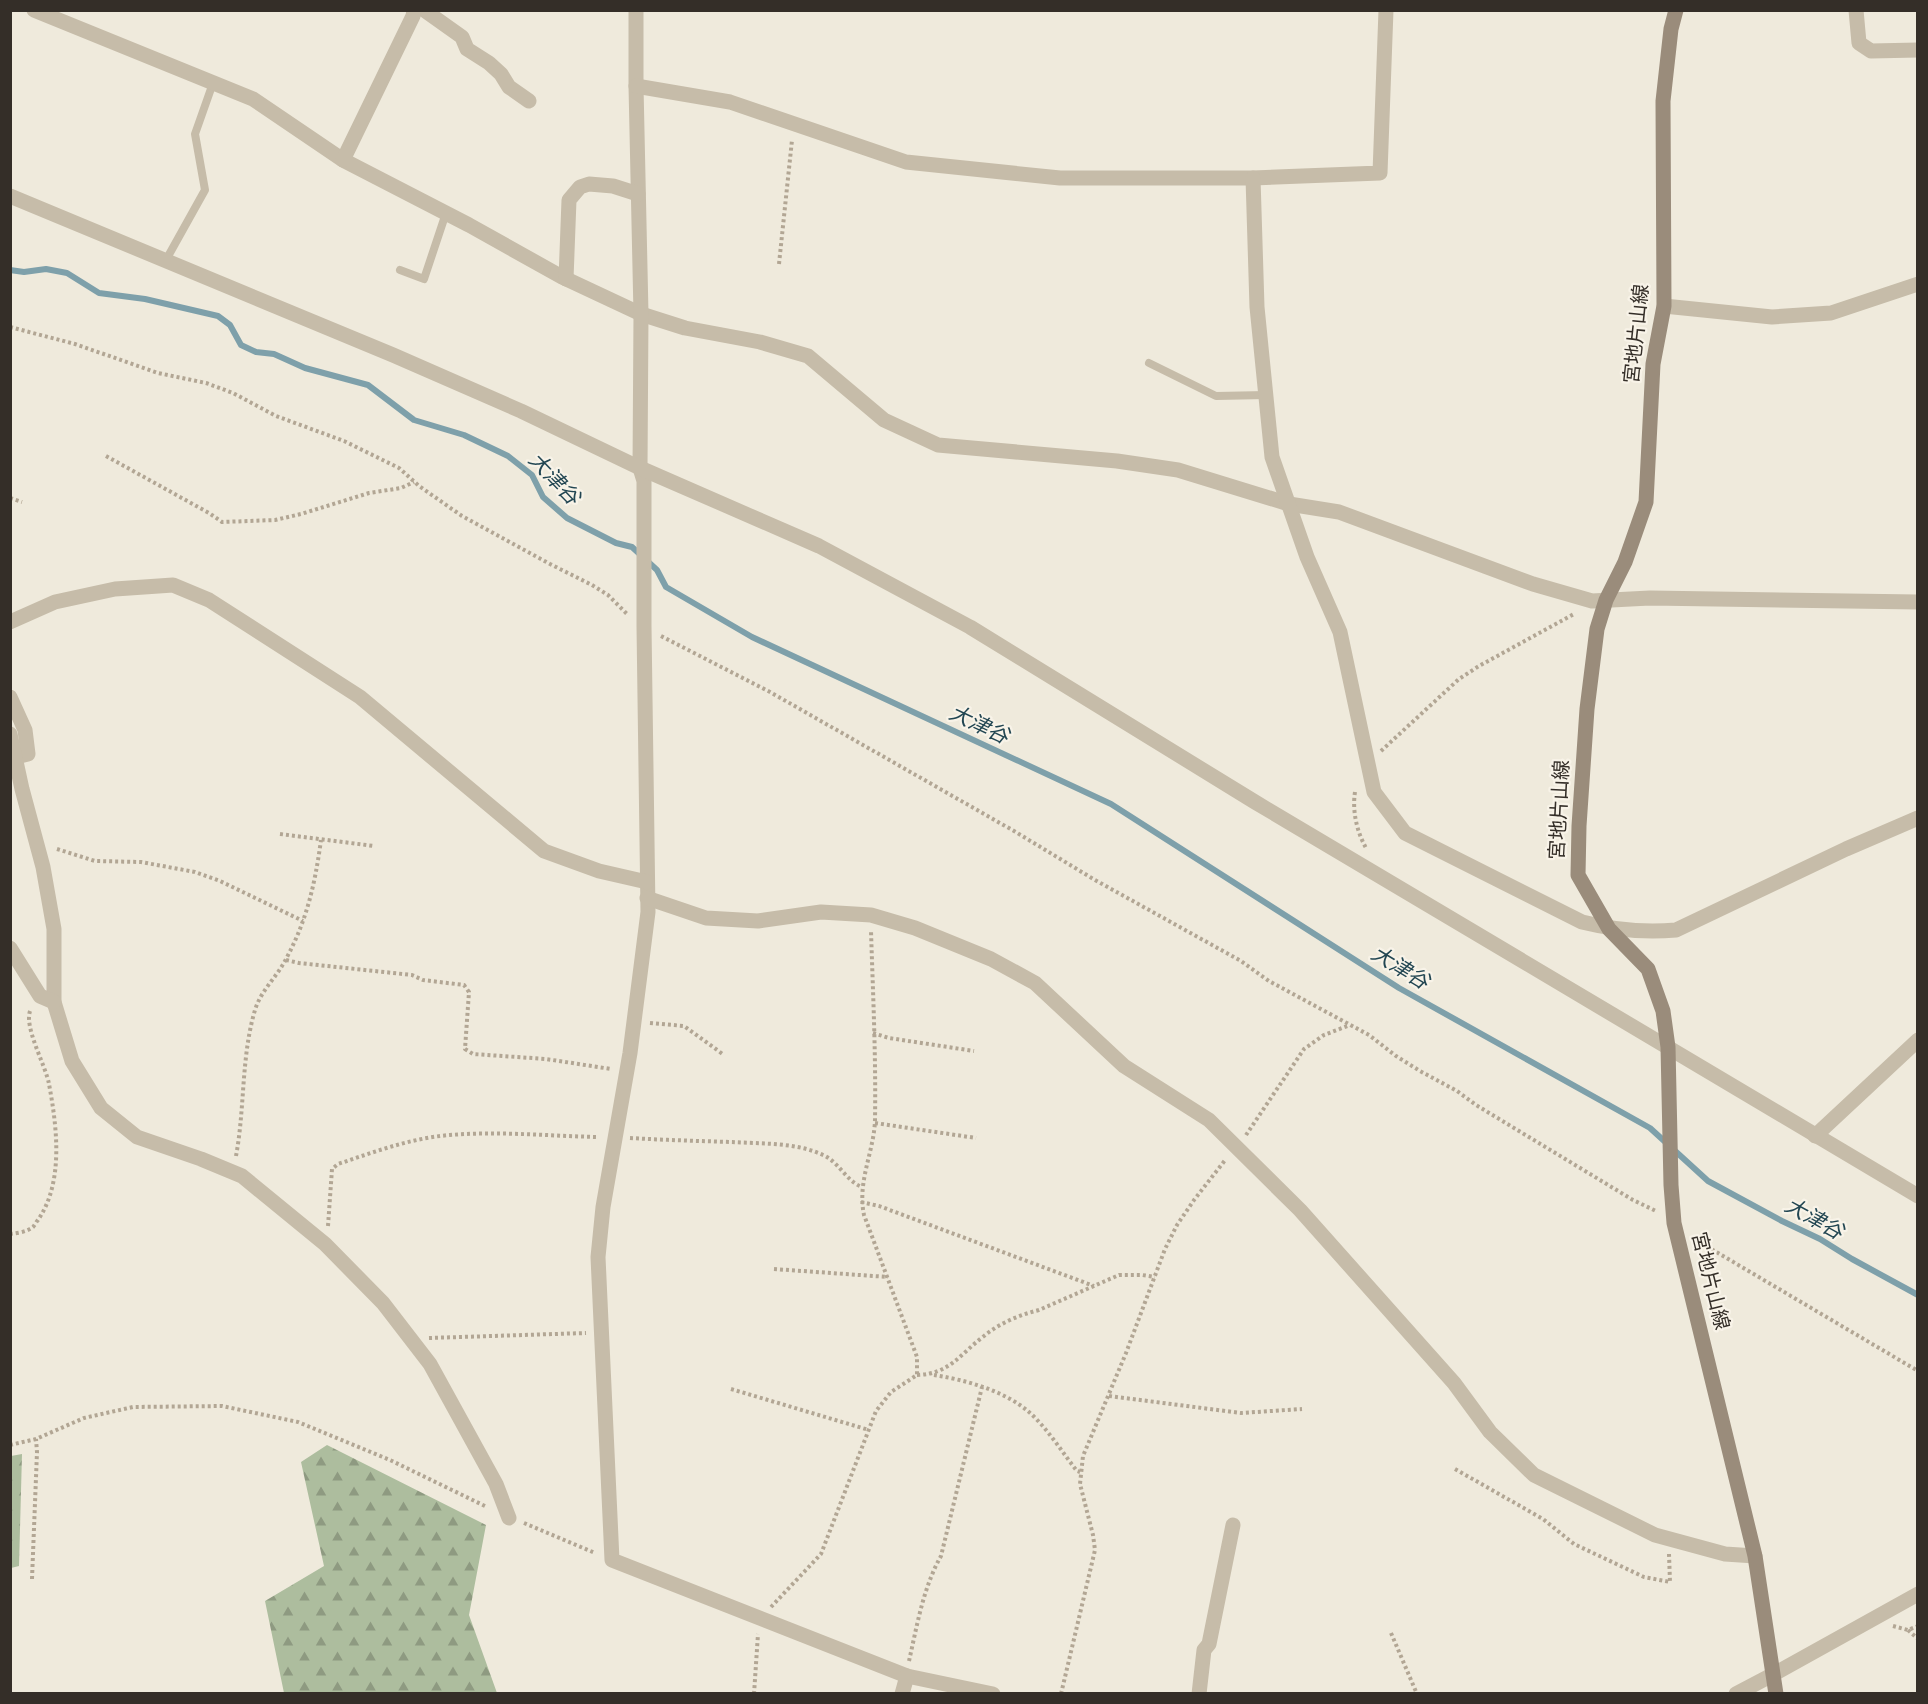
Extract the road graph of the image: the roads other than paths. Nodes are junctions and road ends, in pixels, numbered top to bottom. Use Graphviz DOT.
graph roads {
  1 [pos="34,10"];
  2 [pos="414,10"];
  3 [pos="424,10"];
  4 [pos="636,10"];
  5 [pos="1386,10"];
  6 [pos="1676,10"];
  7 [pos="1856,10"];
  8 [pos="1917,50"];
  9 [pos="213,83"];
  10 [pos="636,86"];
  11 [pos="529,101"];
  12 [pos="343,160"];
  13 [pos="1253,178"];
  14 [pos="638,194"];
  15 [pos="10,196"];
  16 [pos="446,213"];
  17 [pos="166,260"];
  18 [pos="400,270"];
  19 [pos="566,279"];
  20 [pos="1917,284"];
  21 [pos="1665,306"];
  22 [pos="641,314"];
  23 [pos="1149,363"];
  24 [pos="1266,395"];
  25 [pos="642,475"];
  26 [pos="1289,504"];
  27 [pos="1599,600"];
  28 [pos="1917,602"];
  29 [pos="10,622"];
  30 [pos="10,697"];
  31 [pos="10,734"];
  32 [pos="16,757"];
  33 [pos="1917,819"];
  34 [pos="647,882"];
  35 [pos="647,898"];
  36 [pos="1609,928"];
  37 [pos="10,948"];
  38 [pos="50,1000"];
  39 [pos="1917,1040"];
  40 [pos="1668,1047"];
  41 [pos="1815,1136"];
  42 [pos="1917,1196"];
  43 [pos="509,1518"];
  44 [pos="1233,1525"];
  45 [pos="1755,1556"];
  46 [pos="1917,1594"];
  47 [pos="1774,1674"];
  48 [pos="907,1676"];
  49 [pos="902,1694"];
  50 [pos="993,1694"];
  51 [pos="1199,1694"];
  52 [pos="1736,1694"];
  53 [pos="1776,1694"];
  1 -- 9 [label="street"];
  2 -- 12 [label="street"];
  3 -- 11 [label="street"];
  4 -- 10 [label="street"];
  5 -- 13 [label="street"];
  6 -- 21 [label="main road, 宮地片山線"];
  7 -- 8 [label="street"];
  9 -- 12 [label="street"];
  9 -- 17 [label="lane"];
  10 -- 13 [label="street"];
  10 -- 14 [label="street"];
  12 -- 16 [label="street"];
  13 -- 24 [label="street"];
  14 -- 19 [label="street"];
  14 -- 22 [label="street"];
  15 -- 17 [label="street"];
  16 -- 18 [label="lane"];
  16 -- 19 [label="street"];
  17 -- 25 [label="street"];
  19 -- 22 [label="street"];
  20 -- 21 [label="street"];
  21 -- 27 [label="main road, 宮地片山線"];
  22 -- 25 [label="street"];
  22 -- 26 [label="street"];
  23 -- 24 [label="lane"];
  24 -- 26 [label="street"];
  25 -- 34 [label="street"];
  25 -- 40 [label="street"];
  26 -- 27 [label="street"];
  26 -- 36 [label="street"];
  27 -- 28 [label="street"];
  27 -- 36 [label="main road, 宮地片山線"];
  29 -- 34 [label="street"];
  30 -- 32 [label="street"];
  31 -- 32 [label="street"];
  32 -- 38 [label="street"];
  33 -- 36 [label="street"];
  34 -- 35 [label="street"];
  35 -- 45 [label="street"];
  35 -- 48 [label="street"];
  36 -- 40 [label="main road, 宮地片山線"];
  37 -- 38 [label="street"];
  38 -- 43 [label="street"];
  39 -- 41 [label="street"];
  40 -- 41 [label="street"];
  40 -- 45 [label="main road, 宮地片山線"];
  41 -- 42 [label="street"];
  44 -- 51 [label="street"];
  45 -- 47 [label="main road, 宮地片山線"];
  46 -- 47 [label="street"];
  47 -- 52 [label="street"];
  47 -- 53 [label="main road, 宮地片山線"];
  48 -- 49 [label="street"];
  48 -- 50 [label="street"];
}
